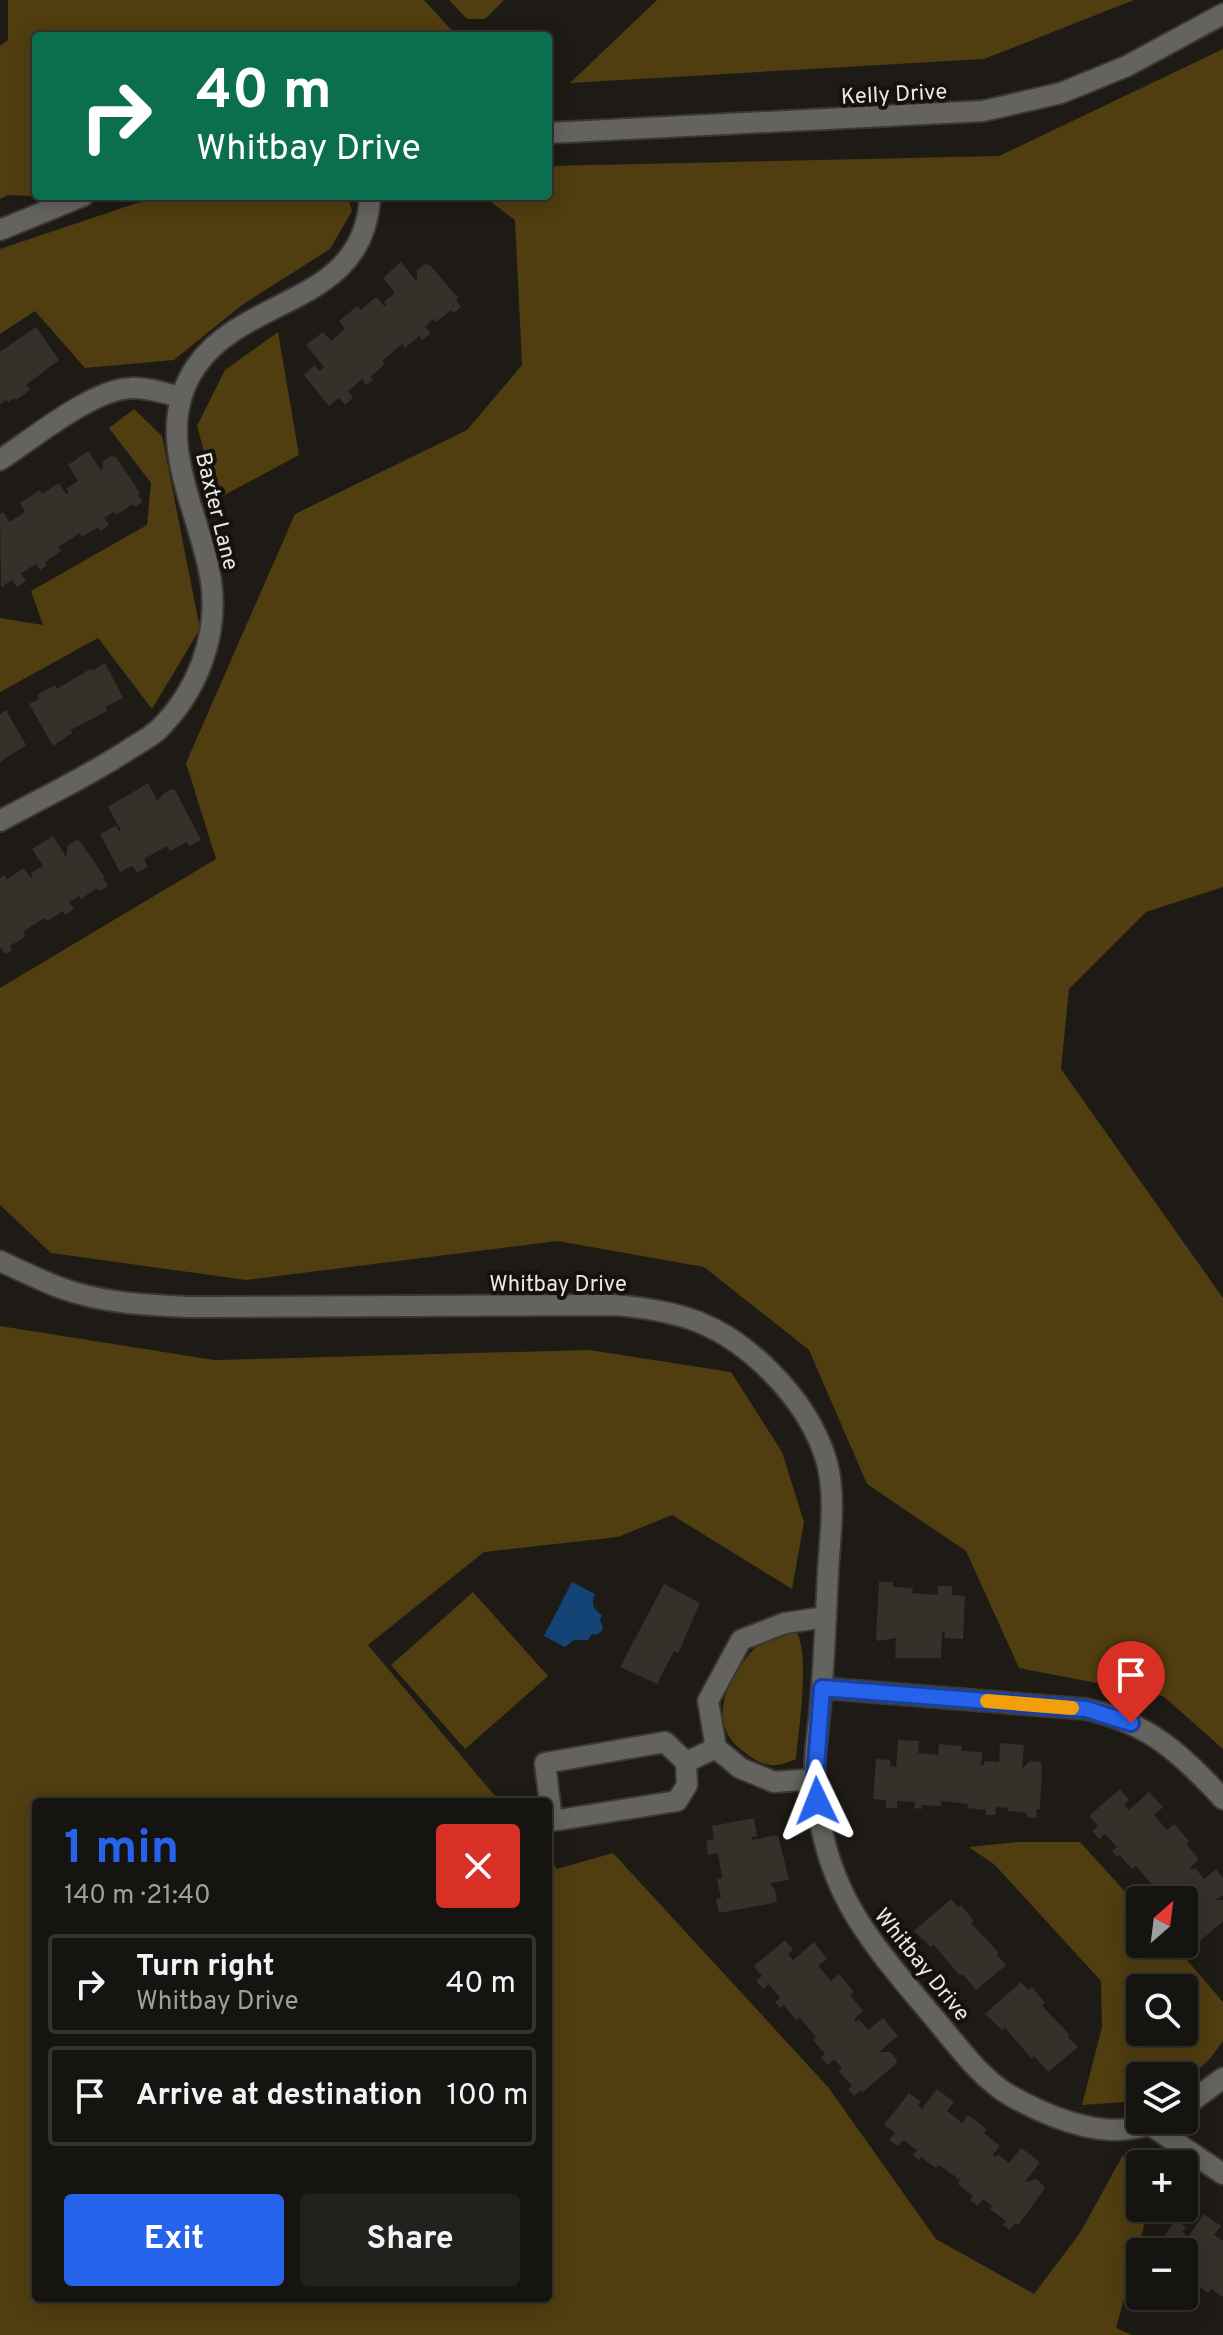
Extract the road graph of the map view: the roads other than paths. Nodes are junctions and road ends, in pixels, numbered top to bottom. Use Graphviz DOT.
graph roads {
  1 [pos="1223,14"];
  2 [pos="552,133"];
  3 [pos="73,200"];
  4 [pos="370,200"];
  5 [pos="0,230"];
  6 [pos="180,397"];
  7 [pos="0,460"];
  8 [pos="0,821"];
  9 [pos="0,1261"];
  10 [pos="826,1617"];
  11 [pos="822,1688"];
  12 [pos="716,1748"];
  13 [pos="686,1762"];
  14 [pos="815,1779"];
  15 [pos="549,1798"];
  16 [pos="1223,1799"];
  17 [pos="552,1821"];
  18 [pos="1223,2078"];
  19 [pos="1198,2097"];
  20 [pos="1126,2125"];
  21 [pos="1171,2134"];
  22 [pos="1223,2174"];
  1 -- 2 [label="street, Kelly Drive"];
  3 -- 5 [label="street"];
  4 -- 6 [label="street, Baxter Lane"];
  6 -- 7 [label="street"];
  6 -- 8 [label="street, Baxter Lane"];
  9 -- 10 [label="street, Whitbay Drive"];
  10 -- 11 [label="street, Whitbay Drive"];
  10 -- 12 [label="street"];
  11 -- 14 [label="street, Whitbay Drive"];
  11 -- 16 [label="street"];
  12 -- 13 [label="street"];
  12 -- 14 [label="street"];
  13 -- 15 [label="street"];
  13 -- 17 [label="street"];
  14 -- 20 [label="street, Whitbay Drive"];
  18 -- 19 [label="street"];
  21 -- 22 [label="street"];
}
